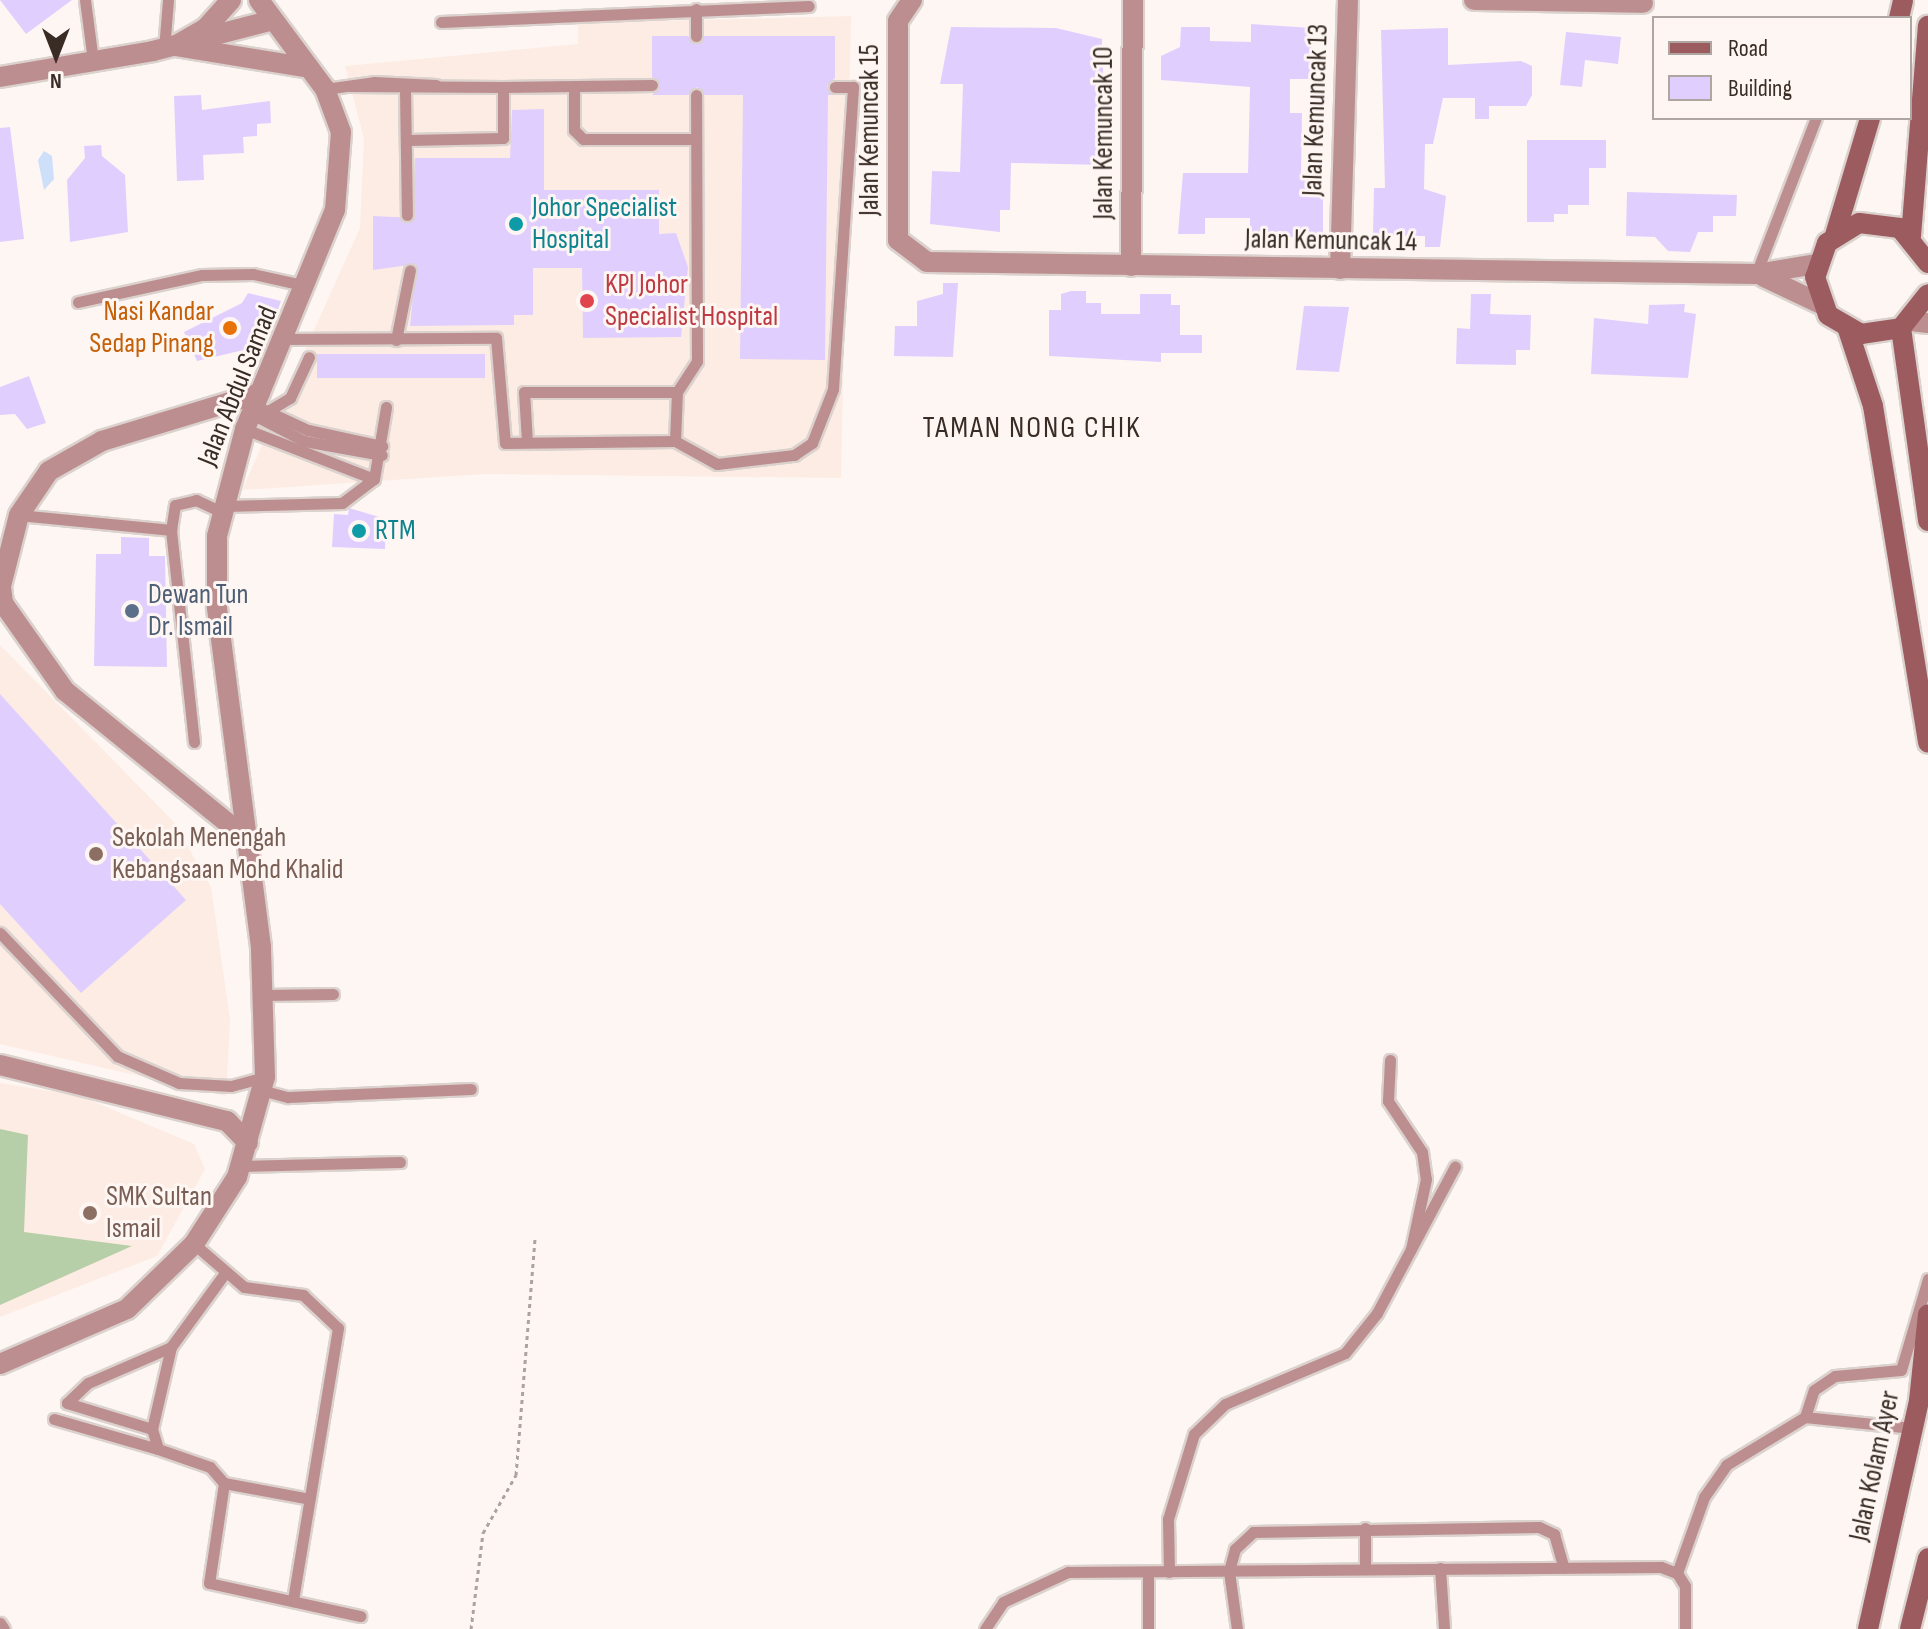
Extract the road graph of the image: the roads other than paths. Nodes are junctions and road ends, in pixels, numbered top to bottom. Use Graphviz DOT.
graph roads {
  1 [pos="85,0"];
  2 [pos="168,0"];
  3 [pos="231,0"];
  4 [pos="259,0"];
  5 [pos="1133,0"];
  6 [pos="1348,0"];
  7 [pos="1474,0"];
  8 [pos="907,2"];
  9 [pos="1643,3"];
  10 [pos="809,6"];
  11 [pos="696,9"];
  12 [pos="273,20"];
  13 [pos="441,22"];
  14 [pos="1928,26"];
  15 [pos="696,36"];
  16 [pos="169,48"];
  17 [pos="93,61"];
  18 [pos="309,68"];
  19 [pos="0,77"];
  20 [pos="652,85"];
  21 [pos="350,86"];
  22 [pos="503,87"];
  23 [pos="835,87"];
  24 [pos="444,88"];
  25 [pos="574,88"];
  26 [pos="325,89"];
  27 [pos="405,91"];
  28 [pos="696,95"];
  29 [pos="1815,120"];
  30 [pos="1869,120"];
  31 [pos="696,139"];
  32 [pos="408,140"];
  33 [pos="407,215"];
  34 [pos="1835,235"];
  35 [pos="1922,249"];
  36 [pos="907,252"];
  37 [pos="1817,264"];
  38 [pos="1131,266"];
  39 [pos="1340,269"];
  40 [pos="410,270"];
  41 [pos="1756,274"];
  42 [pos="308,286"];
  43 [pos="1928,294"];
  44 [pos="78,302"];
  45 [pos="1821,304"];
  46 [pos="1914,324"];
  47 [pos="1848,330"];
  48 [pos="285,339"];
  49 [pos="396,340"];
  50 [pos="309,357"];
  51 [pos="677,392"];
  52 [pos="386,407"];
  53 [pos="256,411"];
  54 [pos="675,441"];
  55 [pos="527,442"];
  56 [pos="382,450"];
  57 [pos="374,479"];
  58 [pos="223,509"];
  59 [pos="19,515"];
  60 [pos="1928,521"];
  61 [pos="171,530"];
  62 [pos="0,586"];
  63 [pos="194,742"];
  64 [pos="1928,743"];
  65 [pos="246,838"];
  66 [pos="0,933"];
  67 [pos="333,994"];
  68 [pos="264,995"];
  69 [pos="1390,1060"];
  70 [pos="0,1065"];
  71 [pos="263,1083"];
  72 [pos="471,1089"];
  73 [pos="248,1143"];
  74 [pos="400,1162"];
  75 [pos="240,1166"];
  76 [pos="1455,1166"];
  77 [pos="194,1244"];
  78 [pos="1411,1253"];
  79 [pos="225,1273"];
  80 [pos="1928,1279"];
  81 [pos="1928,1314"];
  82 [pos="171,1347"];
  83 [pos="0,1364"];
  84 [pos="1805,1417"];
  85 [pos="54,1419"];
  86 [pos="1914,1428"];
  87 [pos="152,1429"];
  88 [pos="158,1449"];
  89 [pos="224,1483"];
  90 [pos="310,1499"];
  91 [pos="1365,1528"];
  92 [pos="1928,1558"];
  93 [pos="1440,1568"];
  94 [pos="1564,1568"];
  95 [pos="1365,1569"];
  96 [pos="1229,1571"];
  97 [pos="1148,1572"];
  98 [pos="1169,1572"];
  99 [pos="1677,1573"];
  100 [pos="293,1601"];
  101 [pos="360,1616"];
  102 [pos="0,1623"];
  103 [pos="4,1629"];
  104 [pos="985,1629"];
  105 [pos="1148,1629"];
  106 [pos="1237,1629"];
  107 [pos="1444,1629"];
  108 [pos="1685,1629"];
  109 [pos="1868,1629"];
  110 [pos="1910,1629"];
  1 -- 17 [label="lane"];
  2 -- 16 [label="lane"];
  3 -- 16 [label="street"];
  4 -- 12 [label="street, Jalan Abdul Samad"];
  5 -- 38 [label="street, Jalan Kemuncak 10"];
  6 -- 39 [label="street, Jalan Kemuncak 13"];
  7 -- 9 [label="street"];
  8 -- 36 [label="street, Jalan Kemuncak 15"];
  10 -- 11 [label="lane"];
  11 -- 13 [label="lane"];
  11 -- 15 [label="lane"];
  12 -- 16 [label="street"];
  12 -- 18 [label="street, Jalan Abdul Samad"];
  14 -- 35 [label="main road"];
  16 -- 17 [label="street"];
  16 -- 18 [label="street"];
  17 -- 19 [label="street"];
  18 -- 26 [label="street, Jalan Abdul Samad"];
  20 -- 25 [label="lane"];
  21 -- 24 [label="lane"];
  21 -- 26 [label="lane"];
  21 -- 27 [label="lane"];
  22 -- 24 [label="lane"];
  22 -- 25 [label="lane"];
  22 -- 32 [label="lane"];
  23 -- 54 [label="lane"];
  24 -- 27 [label="lane"];
  25 -- 31 [label="lane"];
  26 -- 42 [label="street, Jalan Abdul Samad"];
  27 -- 32 [label="lane"];
  28 -- 31 [label="lane"];
  29 -- 41 [label="lane"];
  30 -- 34 [label="main road"];
  31 -- 51 [label="lane"];
  32 -- 33 [label="lane"];
  34 -- 35 [label="main road"];
  34 -- 37 [label="main road"];
  36 -- 38 [label="street, Jalan Kemuncak 14"];
  37 -- 41 [label="street, Jalan Kemuncak 14"];
  37 -- 45 [label="main road"];
  38 -- 39 [label="street, Jalan Kemuncak 14"];
  39 -- 41 [label="street, Jalan Kemuncak 14"];
  40 -- 49 [label="lane"];
  41 -- 45 [label="street, Jalan Kemuncak 14"];
  42 -- 44 [label="lane"];
  42 -- 48 [label="street, Jalan Abdul Samad"];
  43 -- 46 [label="main road"];
  45 -- 47 [label="main road"];
  46 -- 47 [label="main road"];
  46 -- 60 [label="main road"];
  47 -- 64 [label="main road"];
  48 -- 49 [label="lane"];
  48 -- 53 [label="street, Jalan Abdul Samad"];
  49 -- 55 [label="lane"];
  50 -- 53 [label="lane"];
  51 -- 54 [label="lane"];
  51 -- 55 [label="lane"];
  52 -- 56 [label="lane"];
  53 -- 56 [label="lane"];
  53 -- 57 [label="lane"];
  53 -- 58 [label="street, Jalan Abdul Samad"];
  53 -- 59 [label="street"];
  54 -- 55 [label="lane"];
  56 -- 57 [label="lane"];
  57 -- 58 [label="lane"];
  58 -- 61 [label="lane"];
  58 -- 65 [label="street, Jalan Abdul Samad"];
  59 -- 61 [label="lane"];
  59 -- 62 [label="street"];
  61 -- 63 [label="lane"];
  62 -- 65 [label="street"];
  65 -- 68 [label="street, Jalan Abdul Samad"];
  66 -- 71 [label="lane"];
  67 -- 68 [label="lane"];
  68 -- 71 [label="street, Jalan Abdul Samad"];
  69 -- 78 [label="lane"];
  70 -- 73 [label="street"];
  71 -- 72 [label="lane"];
  71 -- 73 [label="street, Jalan Abdul Samad"];
  73 -- 75 [label="street, Jalan Abdul Samad"];
  74 -- 75 [label="lane"];
  75 -- 77 [label="street, Jalan Abdul Samad"];
  76 -- 78 [label="lane"];
  77 -- 79 [label="lane"];
  77 -- 83 [label="street, Jalan Abdul Samad"];
  78 -- 98 [label="lane"];
  79 -- 82 [label="lane"];
  79 -- 90 [label="lane"];
  80 -- 84 [label="lane"];
  81 -- 86 [label="main road, Jalan Kolam Ayer"];
  82 -- 87 [label="lane"];
  82 -- 87 [label="lane"];
  84 -- 86 [label="lane"];
  84 -- 99 [label="lane"];
  85 -- 88 [label="lane"];
  86 -- 109 [label="main road, Jalan Kolam Ayer"];
  87 -- 88 [label="lane"];
  88 -- 89 [label="lane"];
  89 -- 90 [label="lane"];
  89 -- 100 [label="lane"];
  90 -- 100 [label="lane"];
  91 -- 94 [label="lane"];
  91 -- 95 [label="lane"];
  91 -- 96 [label="lane"];
  92 -- 110 [label="main road"];
  93 -- 94 [label="lane"];
  93 -- 95 [label="lane"];
  93 -- 107 [label="lane"];
  94 -- 99 [label="lane"];
  95 -- 96 [label="lane"];
  96 -- 98 [label="lane"];
  96 -- 106 [label="lane"];
  97 -- 98 [label="lane"];
  97 -- 104 [label="lane"];
  97 -- 105 [label="lane"];
  99 -- 108 [label="lane"];
  100 -- 101 [label="lane"];
  102 -- 103 [label="lane"];
}
